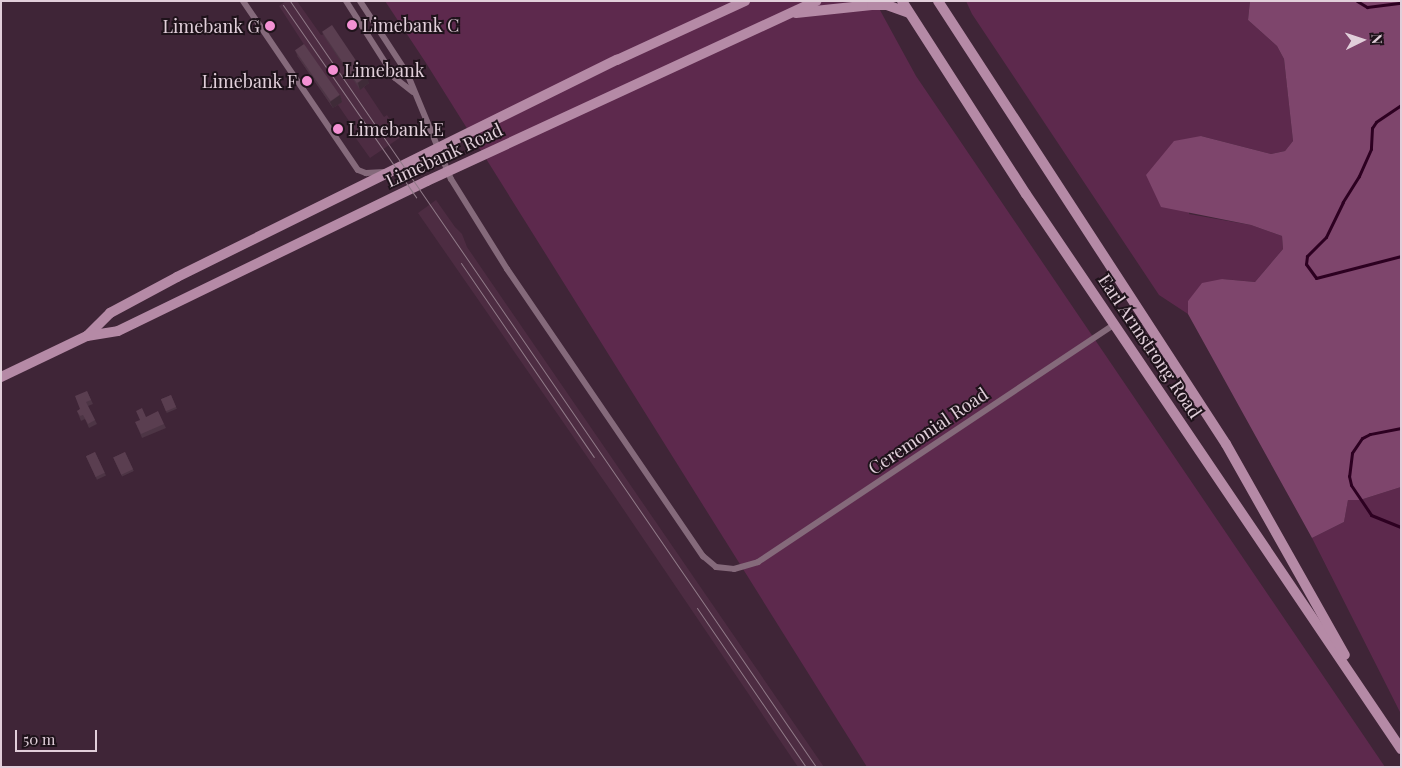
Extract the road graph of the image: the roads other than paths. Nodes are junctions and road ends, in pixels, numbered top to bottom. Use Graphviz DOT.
graph roads {
  1 [pos="244,1"];
  2 [pos="346,1"];
  3 [pos="360,1"];
  4 [pos="745,1"];
  5 [pos="816,1"];
  6 [pos="902,1"];
  7 [pos="938,1"];
  8 [pos="947,1"];
  9 [pos="910,13"];
  10 [pos="783,15"];
  11 [pos="950,20"];
  12 [pos="413,92"];
  13 [pos="438,148"];
  14 [pos="391,171"];
  15 [pos="448,171"];
  16 [pos="1115,324"];
  17 [pos="87,336"];
  18 [pos="1,377"];
  19 [pos="1373,706"];
  20 [pos="1401,748"];
  1 -- 14 [label="lane"];
  2 -- 12 [label="lane"];
  3 -- 12 [label="lane, Ceremonial Road"];
  4 -- 13 [label="main road, Limebank Road"];
  5 -- 10 [label="main road, Limebank Road"];
  6 -- 9 [label="main road, Earl Armstrong Road"];
  7 -- 11 [label="main road, Earl Armstrong Road"];
  8 -- 11 [label="main road"];
  9 -- 10 [label="main road"];
  9 -- 16 [label="main road, Earl Armstrong Road"];
  10 -- 15 [label="main road, Limebank Road"];
  11 -- 19 [label="main road, Earl Armstrong Road"];
  12 -- 13 [label="lane, Ceremonial Road"];
  13 -- 14 [label="main road, Limebank Road"];
  13 -- 15 [label="lane, Ceremonial Road"];
  14 -- 17 [label="main road, Limebank Road"];
  15 -- 16 [label="lane, Ceremonial Road"];
  15 -- 17 [label="main road, Limebank Road"];
  16 -- 19 [label="main road, Earl Armstrong Road"];
  17 -- 18 [label="main road, Limebank Road"];
  19 -- 20 [label="main road, Earl Armstrong Road"];
}
